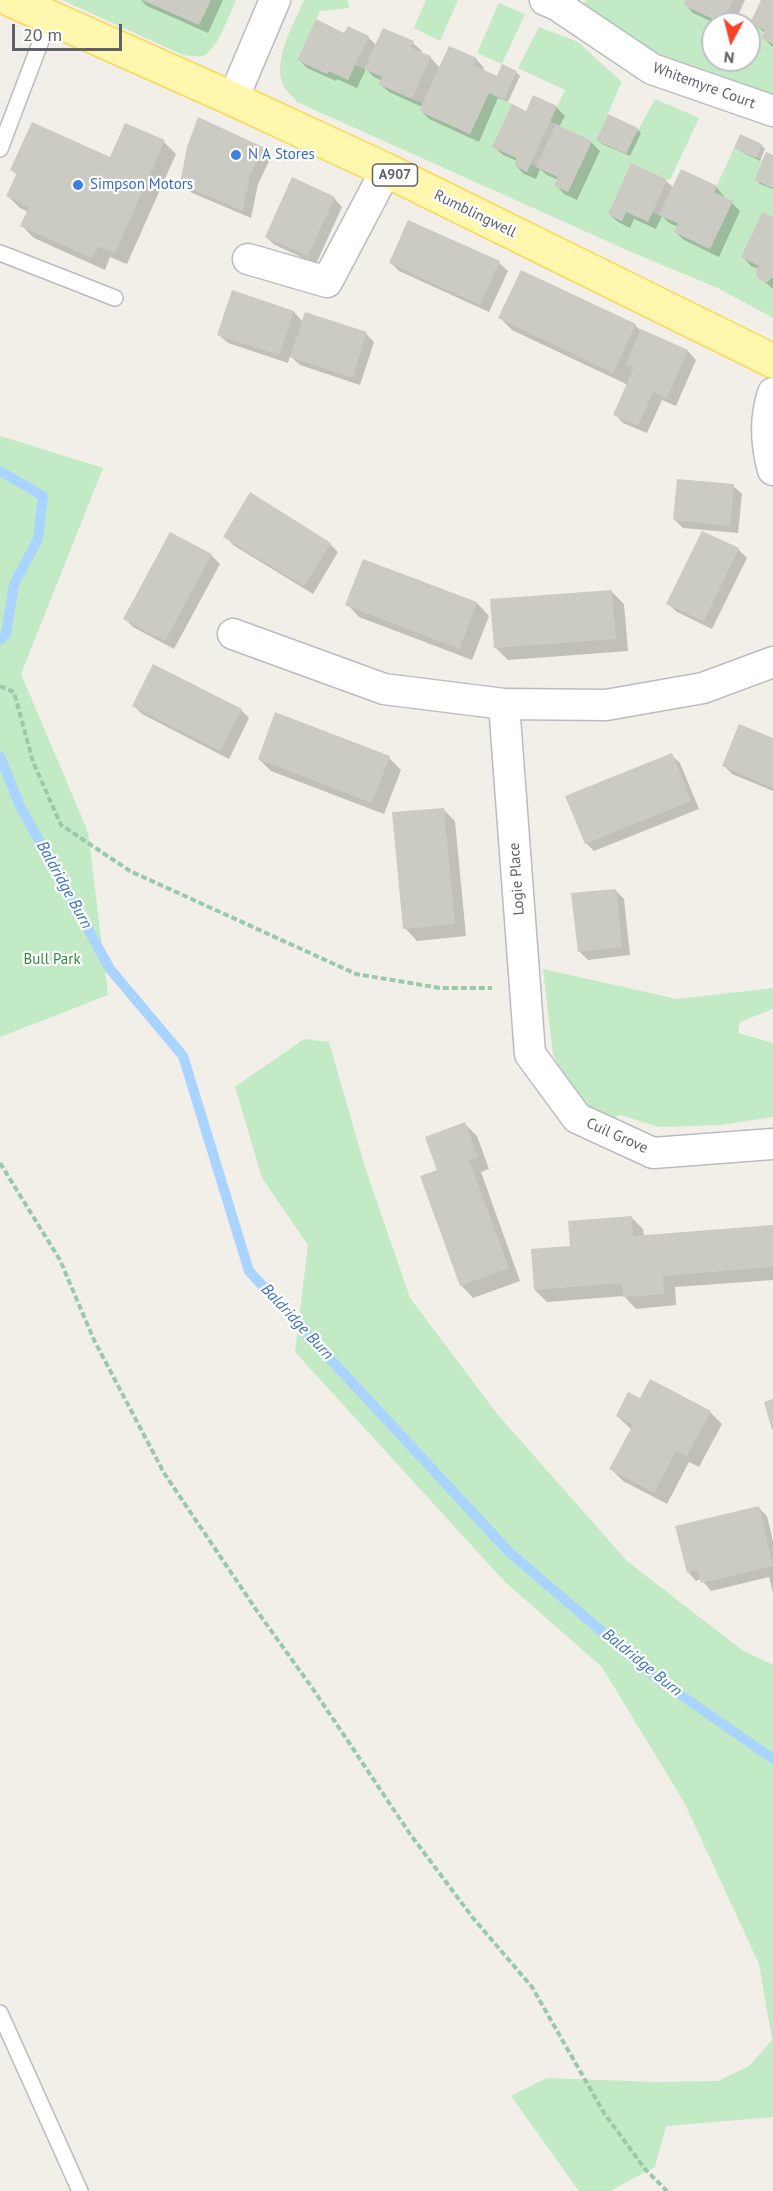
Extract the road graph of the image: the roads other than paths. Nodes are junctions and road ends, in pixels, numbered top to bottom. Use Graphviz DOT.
graph roads {
  1 [pos="11,0"];
  2 [pos="274,0"];
  3 [pos="546,0"];
  4 [pos="50,17"];
  5 [pos="233,99"];
  6 [pos="773,111"];
  7 [pos="0,149"];
  8 [pos="386,170"];
  9 [pos="0,253"];
  10 [pos="248,259"];
  11 [pos="115,298"];
  12 [pos="773,361"];
  13 [pos="773,393"];
  14 [pos="773,470"];
  15 [pos="233,634"];
  16 [pos="773,662"];
  17 [pos="504,704"];
  18 [pos="530,1054"];
  19 [pos="773,1144"];
  20 [pos="0,2013"];
  21 [pos="80,2191"];
  1 -- 4 [label="main road, Rumblingwell / A907"];
  2 -- 5 [label="street"];
  3 -- 6 [label="street, Whitemyre Court"];
  4 -- 5 [label="main road, Rumblingwell / A907"];
  4 -- 7 [label="lane"];
  5 -- 8 [label="main road, Rumblingwell / A907"];
  8 -- 10 [label="street"];
  8 -- 12 [label="main road, Rumblingwell / A907"];
  9 -- 11 [label="lane"];
  13 -- 14 [label="street"];
  15 -- 17 [label="street"];
  16 -- 17 [label="street"];
  17 -- 18 [label="street, Logie Place"];
  18 -- 19 [label="street, Cuil Grove"];
  20 -- 21 [label="lane"];
}
